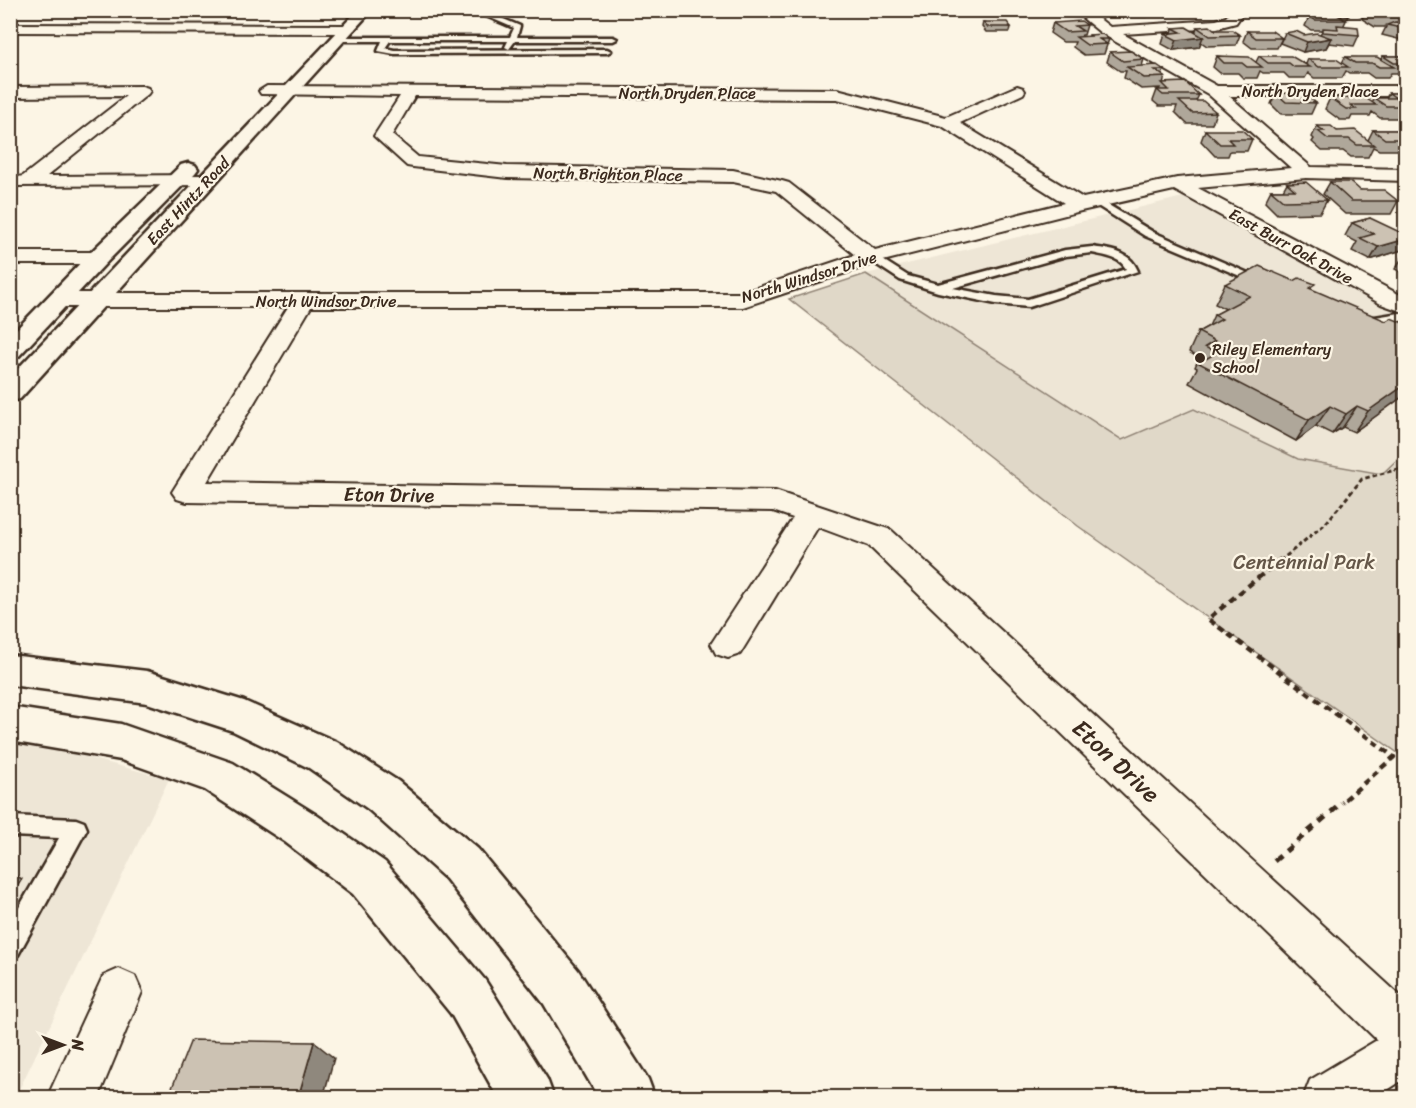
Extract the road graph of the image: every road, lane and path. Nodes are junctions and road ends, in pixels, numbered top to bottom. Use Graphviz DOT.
graph roads {
  1 [pos="346,10"];
  2 [pos="366,10"];
  3 [pos="475,10"];
  4 [pos="1079,10"];
  5 [pos="1239,10"];
  6 [pos="174,16"];
  7 [pos="10,28"];
  8 [pos="158,28"];
  9 [pos="1107,31"];
  10 [pos="338,32"];
  11 [pos="513,39"];
  12 [pos="613,39"];
  13 [pos="387,40"];
  14 [pos="315,41"];
  15 [pos="506,51"];
  16 [pos="607,51"];
  17 [pos="283,75"];
  18 [pos="291,91"];
  19 [pos="411,91"];
  20 [pos="1017,91"];
  21 [pos="1214,91"];
  22 [pos="1406,91"];
  23 [pos="10,92"];
  24 [pos="263,95"];
  25 [pos="948,122"];
  26 [pos="201,157"];
  27 [pos="1306,172"];
  28 [pos="1406,174"];
  29 [pos="176,181"];
  30 [pos="206,181"];
  31 [pos="19,182"];
  32 [pos="1177,184"];
  33 [pos="1089,203"];
  34 [pos="871,257"];
  35 [pos="98,258"];
  36 [pos="13,261"];
  37 [pos="1277,287"];
  38 [pos="938,288"];
  39 [pos="59,300"];
  40 [pos="96,300"];
  41 [pos="303,302"];
  42 [pos="1406,306"];
  43 [pos="1406,316"];
  44 [pos="1352,319"];
  45 [pos="10,351"];
  46 [pos="10,393"];
  47 [pos="1406,467"];
  48 [pos="811,514"];
  49 [pos="728,644"];
  50 [pos="10,670"];
  51 [pos="10,724"];
  52 [pos="10,826"];
  53 [pos="1273,862"];
  54 [pos="10,947"];
  55 [pos="119,992"];
  56 [pos="1406,1034"];
  57 [pos="1406,1050"];
  58 [pos="72,1098"];
  59 [pos="528,1098"];
  60 [pos="629,1098"];
  61 [pos="1328,1098"];
  1 -- 10 [label="main road, East Hintz Road"];
  2 -- 10 [label="main road, East Hintz Road"];
  3 -- 11 [label="lane"];
  4 -- 9 [label="street"];
  5 -- 9 [label="street"];
  6 -- 8 [label="street"];
  7 -- 8 [label="street"];
  8 -- 10 [label="street"];
  9 -- 21 [label="street"];
  10 -- 13 [label="lane"];
  10 -- 14 [label="main road, East Hintz Road"];
  10 -- 18 [label="main road, East Hintz Road"];
  11 -- 12 [label="lane"];
  11 -- 13 [label="lane"];
  11 -- 15 [label="lane"];
  13 -- 15 [label="lane"];
  15 -- 16 [label="lane"];
  17 -- 24 [label="main road"];
  18 -- 19 [label="street, North Dryden Place"];
  18 -- 24 [label="street, North Dryden Place"];
  18 -- 30 [label="main road, East Hintz Road"];
  19 -- 25 [label="street, North Dryden Place"];
  19 -- 34 [label="street, North Brighton Place"];
  20 -- 25 [label="street"];
  21 -- 22 [label="street, North Dryden Place"];
  21 -- 27 [label="street"];
  23 -- 31 [label="street"];
  25 -- 33 [label="street, North Dryden Place"];
  26 -- 29 [label="main road, East Hintz Road"];
  27 -- 28 [label="street, North Windsor Drive"];
  27 -- 32 [label="street, North Windsor Drive"];
  29 -- 30 [label="street"];
  29 -- 31 [label="street"];
  29 -- 35 [label="main road, East Hintz Road"];
  30 -- 40 [label="main road, East Hintz Road"];
  32 -- 33 [label="street, North Windsor Drive"];
  32 -- 42 [label="street, East Burr Oak Drive"];
  33 -- 34 [label="street, North Windsor Drive"];
  33 -- 37 [label="lane"];
  34 -- 38 [label="lane"];
  34 -- 41 [label="street, North Windsor Drive"];
  35 -- 36 [label="street"];
  35 -- 39 [label="main road, East Hintz Road"];
  38 -- 38 [label="lane"];
  39 -- 40 [label="street, North Windsor Drive"];
  39 -- 45 [label="main road, East Hintz Road"];
  40 -- 41 [label="street, North Windsor Drive"];
  40 -- 46 [label="main road, East Hintz Road"];
  41 -- 48 [label="street, Eton Drive"];
  43 -- 44 [label="lane"];
  47 -- 53 [label="path"];
  48 -- 49 [label="street"];
  48 -- 56 [label="street, Eton Drive"];
  50 -- 60 [label="main road"];
  51 -- 59 [label="main road"];
  52 -- 54 [label="lane"];
  55 -- 58 [label="street"];
  57 -- 61 [label="street"];
}
